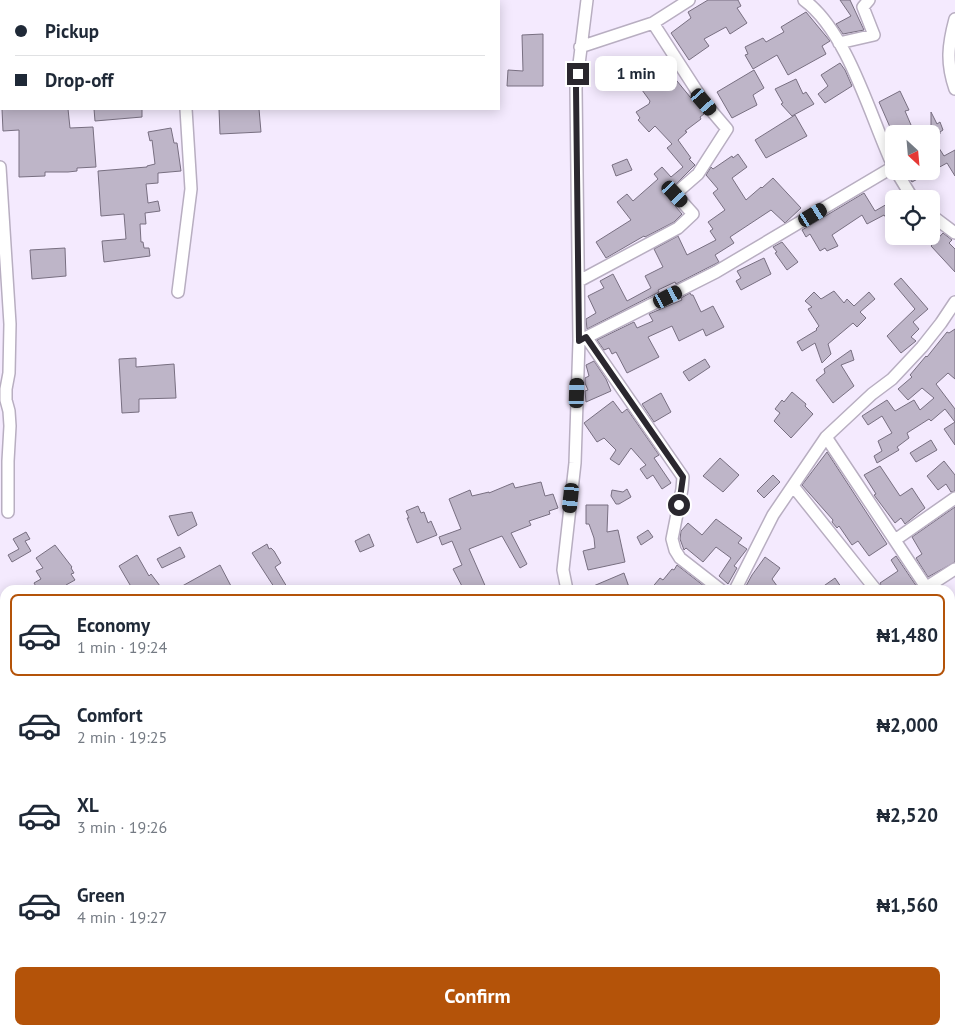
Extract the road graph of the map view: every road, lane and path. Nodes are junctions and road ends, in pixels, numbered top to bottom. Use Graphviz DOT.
graph roads {
  1 [pos="588,0"];
  2 [pos="689,0"];
  3 [pos="804,0"];
  4 [pos="868,0"];
  5 [pos="955,19"];
  6 [pos="653,23"];
  7 [pos="839,43"];
  8 [pos="580,47"];
  9 [pos="955,89"];
  10 [pos="186,110"];
  11 [pos="885,146"];
  12 [pos="0,167"];
  13 [pos="885,174"];
  14 [pos="940,222"];
  15 [pos="955,234"];
  16 [pos="579,281"];
  17 [pos="178,292"];
  18 [pos="955,302"];
  19 [pos="583,339"];
  20 [pos="826,437"];
  21 [pos="793,486"];
  22 [pos="955,498"];
  23 [pos="8,512"];
  24 [pos="895,540"];
  25 [pos="955,569"];
  26 [pos="566,585"];
  27 [pos="715,585"];
  28 [pos="737,585"];
  29 [pos="872,585"];
  30 [pos="925,585"];
  31 [pos="933,585"];
  1 -- 8 [label="street"];
  2 -- 6 [label="street"];
  3 -- 7 [label="street"];
  4 -- 7 [label="street"];
  5 -- 9 [label="street"];
  6 -- 8 [label="street"];
  6 -- 16 [label="street"];
  7 -- 11 [label="street"];
  8 -- 16 [label="street"];
  10 -- 17 [label="street"];
  12 -- 23 [label="street"];
  13 -- 19 [label="street"];
  14 -- 15 [label="street"];
  16 -- 19 [label="street"];
  18 -- 20 [label="street"];
  19 -- 26 [label="street"];
  19 -- 27 [label="street"];
  20 -- 21 [label="street"];
  20 -- 24 [label="street"];
  21 -- 28 [label="street"];
  21 -- 29 [label="street"];
  22 -- 24 [label="street"];
  24 -- 30 [label="street"];
  25 -- 31 [label="street"];
}
